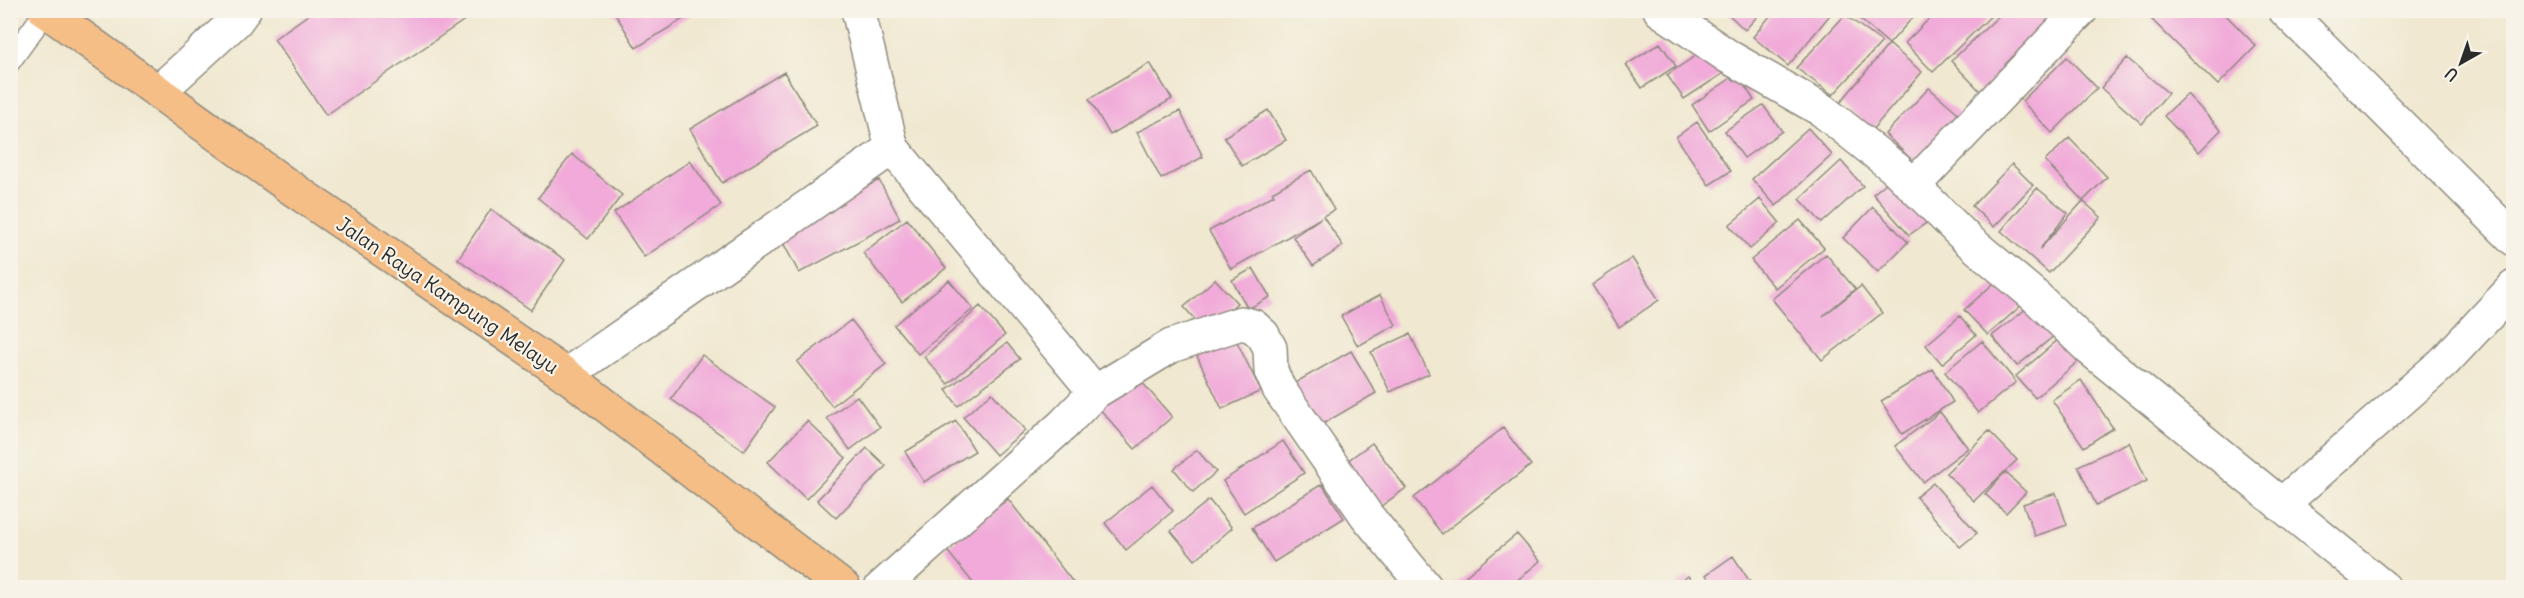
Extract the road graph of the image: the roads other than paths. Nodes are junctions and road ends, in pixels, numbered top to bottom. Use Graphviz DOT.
graph roads {
  1 [pos="244,10"];
  2 [pos="858,10"];
  3 [pos="1660,10"];
  4 [pos="2080,10"];
  5 [pos="2284,10"];
  6 [pos="46,11"];
  7 [pos="10,61"];
  8 [pos="158,92"];
  9 [pos="892,148"];
  10 [pos="1913,186"];
  11 [pos="2514,239"];
  12 [pos="2514,287"];
  13 [pos="566,375"];
  14 [pos="1095,392"];
  15 [pos="2281,505"];
  16 [pos="844,588"];
  17 [pos="881,588"];
  18 [pos="1426,588"];
  19 [pos="2384,588"];
  1 -- 8 [label="street"];
  2 -- 9 [label="street"];
  3 -- 10 [label="street"];
  4 -- 10 [label="street"];
  5 -- 11 [label="street"];
  6 -- 7 [label="lane"];
  6 -- 8 [label="main road, Jalan Raya Kampung Melayu"];
  8 -- 13 [label="main road, Jalan Raya Kampung Melayu"];
  9 -- 13 [label="street"];
  9 -- 14 [label="street"];
  10 -- 15 [label="street"];
  12 -- 15 [label="street"];
  13 -- 16 [label="main road, Jalan Raya Kampung Melayu"];
  14 -- 17 [label="street"];
  14 -- 18 [label="street"];
  15 -- 19 [label="street"];
}
